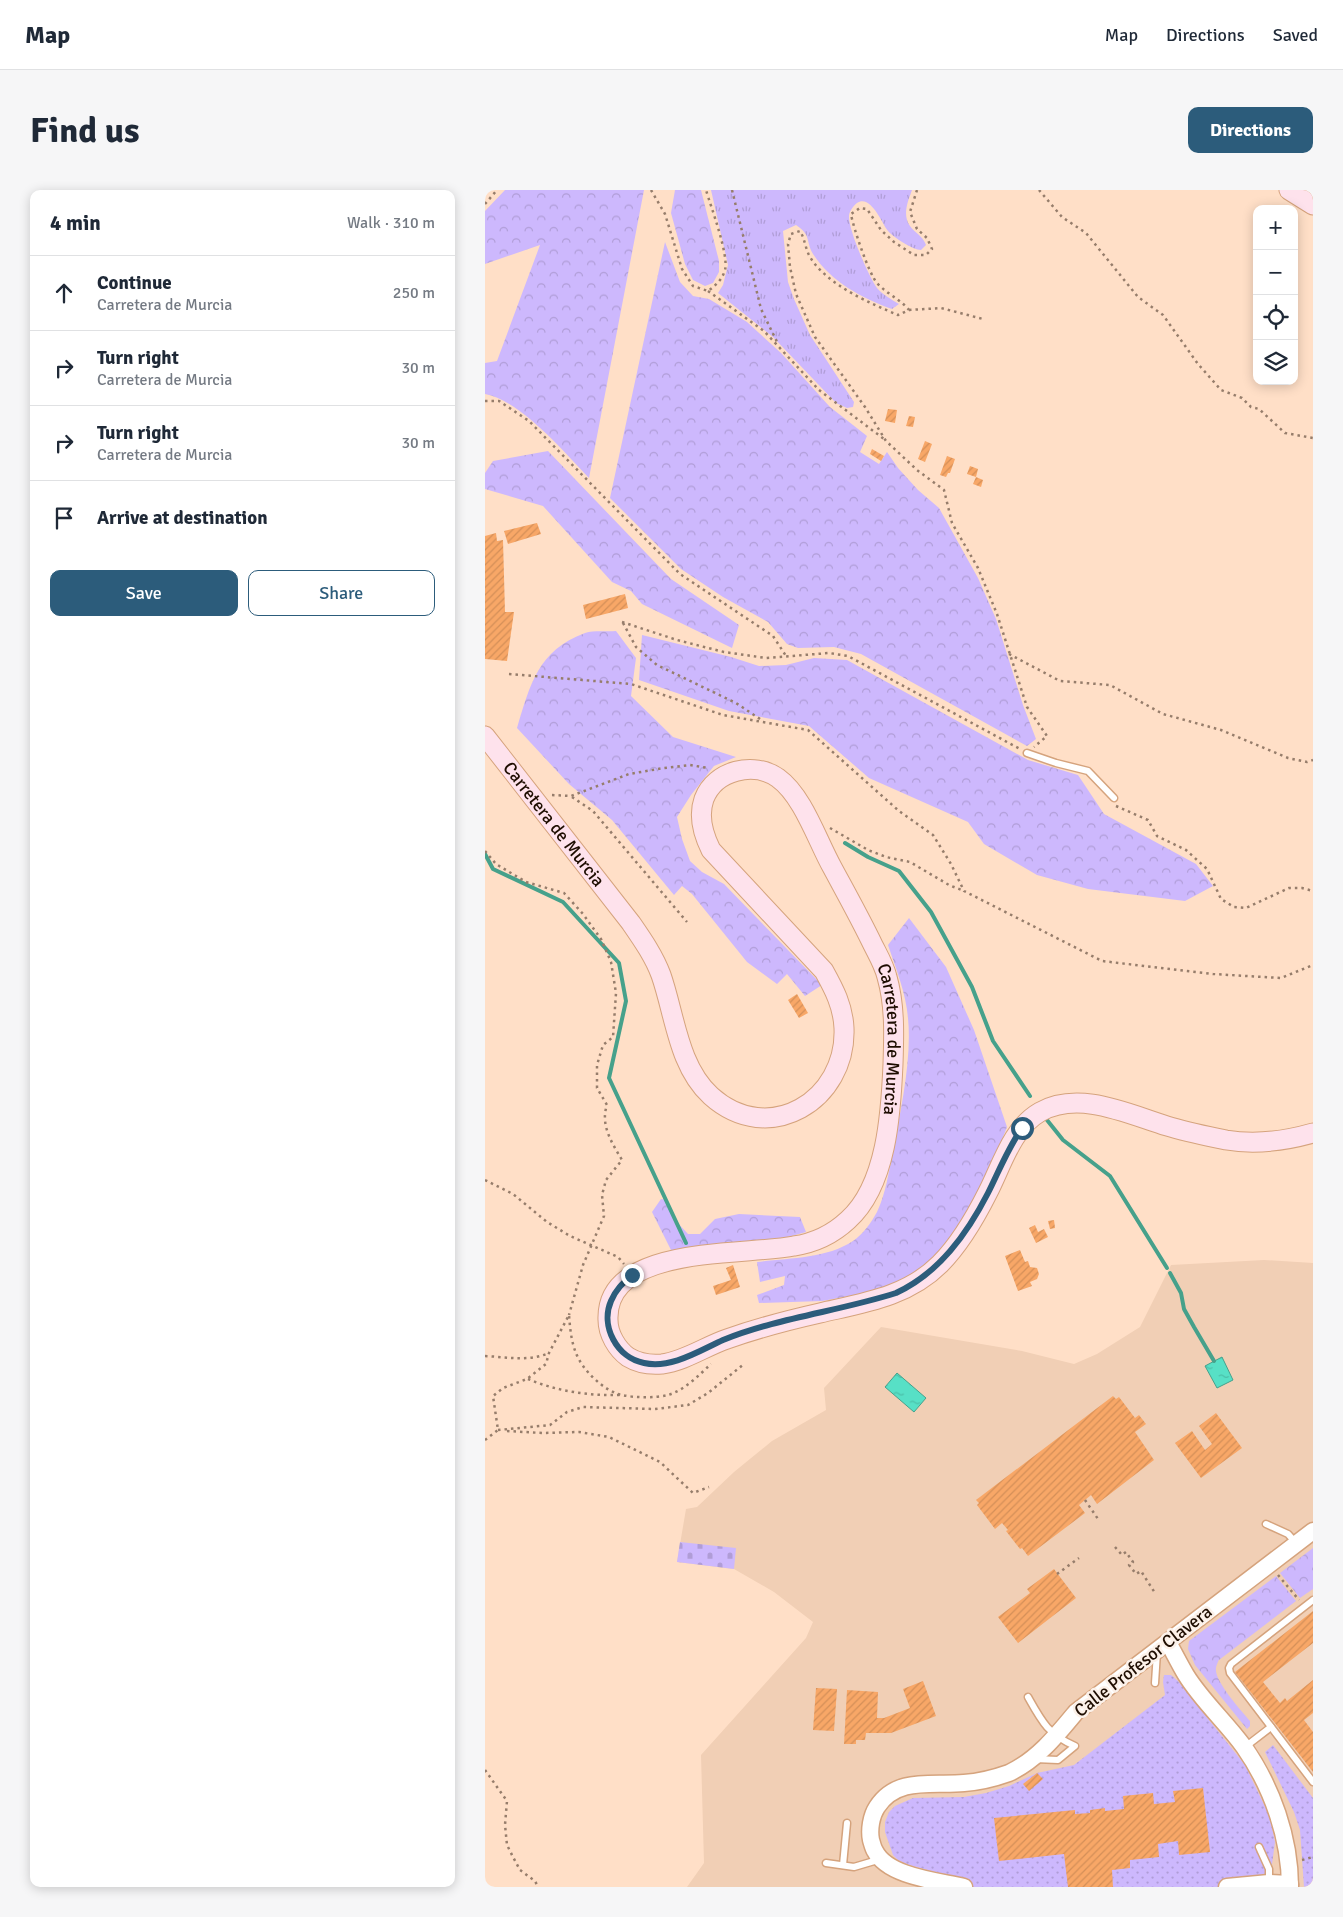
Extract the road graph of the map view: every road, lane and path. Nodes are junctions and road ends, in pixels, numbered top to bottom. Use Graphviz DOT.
graph roads {
  1 [pos="497,190"];
  2 [pos="651,190"];
  3 [pos="706,190"];
  4 [pos="732,190"];
  5 [pos="917,190"];
  6 [pos="1039,190"];
  7 [pos="1289,190"];
  8 [pos="485,204"];
  9 [pos="1313,204"];
  10 [pos="708,291"];
  11 [pos="909,310"];
  12 [pos="983,319"];
  13 [pos="779,348"];
  14 [pos="485,401"];
  15 [pos="1313,438"];
  16 [pos="886,441"];
  17 [pos="1009,654"];
  18 [pos="786,656"];
  19 [pos="509,674"];
  20 [pos="765,722"];
  21 [pos="485,736"];
  22 [pos="1027,753"];
  23 [pos="1313,760"];
  24 [pos="722,778"];
  25 [pos="571,796"];
  26 [pos="1114,798"];
  27 [pos="537,802"];
  28 [pos="830,827"];
  29 [pos="485,851"];
  30 [pos="964,891"];
  31 [pos="1313,891"];
  32 [pos="687,922"];
  33 [pos="1313,965"];
  34 [pos="1313,1133"];
  35 [pos="485,1180"];
  36 [pos="632,1275"];
  37 [pos="569,1315"];
  38 [pos="549,1353"];
  39 [pos="485,1356"];
  40 [pos="716,1358"];
  41 [pos="744,1364"];
  42 [pos="527,1379"];
  43 [pos="621,1395"];
  44 [pos="498,1430"];
  45 [pos="485,1440"];
  46 [pos="709,1487"];
  47 [pos="1085,1500"];
  48 [pos="1098,1519"];
  49 [pos="1266,1524"];
  50 [pos="1313,1531"];
  51 [pos="1297,1544"];
  52 [pos="1115,1547"];
  53 [pos="1079,1558"];
  54 [pos="1276,1573"];
  55 [pos="1057,1574"];
  56 [pos="1155,1593"];
  57 [pos="1313,1600"];
  58 [pos="1305,1607"];
  59 [pos="1163,1645"];
  60 [pos="1155,1683"];
  61 [pos="1028,1697"];
  62 [pos="1271,1727"];
  63 [pos="1056,1736"];
  64 [pos="1244,1747"];
  65 [pos="1031,1759"];
  66 [pos="485,1770"];
  67 [pos="1313,1782"];
  68 [pos="847,1823"];
  69 [pos="1259,1848"];
  70 [pos="1313,1857"];
  71 [pos="882,1859"];
  72 [pos="1300,1861"];
  73 [pos="826,1863"];
  74 [pos="843,1865"];
  75 [pos="929,1883"];
  76 [pos="1269,1883"];
  77 [pos="1290,1885"];
  78 [pos="960,1886"];
  79 [pos="538,1887"];
  80 [pos="1227,1887"];
  1 -- 8 [label="path"];
  2 -- 10 [label="path"];
  3 -- 10 [label="path"];
  4 -- 13 [label="path"];
  5 -- 11 [label="path"];
  6 -- 15 [label="path"];
  7 -- 9 [label="main road"];
  10 -- 13 [label="path"];
  11 -- 12 [label="path"];
  11 -- 16 [label="path"];
  13 -- 16 [label="path"];
  14 -- 18 [label="path"];
  16 -- 17 [label="path"];
  17 -- 22 [label="path"];
  17 -- 23 [label="path"];
  18 -- 20 [label="path"];
  18 -- 22 [label="path"];
  19 -- 20 [label="path"];
  20 -- 30 [label="path"];
  21 -- 27 [label="main road, Carretera de Murcia"];
  22 -- 26 [label="lane"];
  24 -- 25 [label="path"];
  24 -- 27 [label="main road, Carretera de Murcia"];
  24 -- 36 [label="main road, Carretera de Murcia"];
  25 -- 27 [label="path"];
  25 -- 32 [label="path"];
  26 -- 31 [label="path"];
  28 -- 30 [label="path"];
  29 -- 37 [label="path"];
  30 -- 33 [label="path"];
  34 -- 36 [label="main road, Carretera de Murcia"];
  35 -- 36 [label="path"];
  37 -- 38 [label="path"];
  37 -- 43 [label="path"];
  38 -- 39 [label="path"];
  38 -- 42 [label="path"];
  40 -- 43 [label="path"];
  41 -- 44 [label="path"];
  42 -- 43 [label="path"];
  42 -- 44 [label="path"];
  44 -- 45 [label="path"];
  44 -- 46 [label="path"];
  47 -- 48 [label="path"];
  49 -- 51 [label="lane"];
  50 -- 51 [label="street, Calle Profesor Clavera"];
  51 -- 59 [label="street, Calle Profesor Clavera"];
  52 -- 56 [label="path"];
  53 -- 55 [label="path"];
  54 -- 58 [label="path"];
  57 -- 58 [label="lane"];
  58 -- 62 [label="lane"];
  59 -- 60 [label="lane"];
  59 -- 63 [label="street, Calle Profesor Clavera"];
  59 -- 64 [label="street"];
  61 -- 63 [label="lane"];
  62 -- 64 [label="lane"];
  62 -- 67 [label="lane"];
  63 -- 65 [label="street, Calle Profesor Clavera"];
  63 -- 65 [label="lane"];
  64 -- 77 [label="street"];
  65 -- 71 [label="street, Calle Profesor Clavera"];
  66 -- 79 [label="path"];
  68 -- 74 [label="lane"];
  69 -- 76 [label="lane"];
  70 -- 72 [label="path"];
  71 -- 74 [label="lane"];
  71 -- 75 [label="street"];
  73 -- 74 [label="lane"];
  75 -- 78 [label="street"];
  76 -- 77 [label="street"];
  76 -- 80 [label="street"];
}
